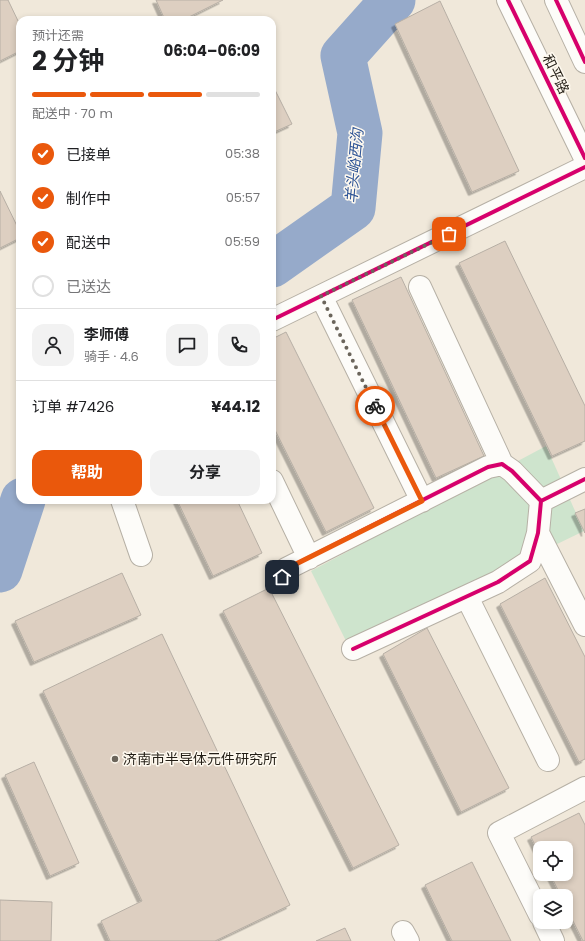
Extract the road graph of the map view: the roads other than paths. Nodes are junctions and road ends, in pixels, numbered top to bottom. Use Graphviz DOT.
graph roads {
  1 [pos="508,0"];
  2 [pos="556,0"];
  3 [pos="584,58"];
  4 [pos="585,158"];
  5 [pos="585,167"];
  6 [pos="420,287"];
  7 [pos="321,296"];
  8 [pos="276,318"];
  9 [pos="502,464"];
  10 [pos="585,479"];
  11 [pos="276,488"];
  12 [pos="422,501"];
  13 [pos="541,501"];
  14 [pos="123,504"];
  15 [pos="538,532"];
  16 [pos="141,556"];
  17 [pos="309,558"];
  18 [pos="282,577"];
  19 [pos="467,597"];
  20 [pos="585,625"];
  21 [pos="354,649"];
  22 [pos="548,760"];
  23 [pos="585,788"];
  24 [pos="533,900"];
  25 [pos="547,929"];
  26 [pos="553,941"];
  1 -- 4 [label="street, 和平路"];
  2 -- 3 [label="street"];
  5 -- 7 [label="street"];
  6 -- 9 [label="street"];
  7 -- 8 [label="street"];
  7 -- 12 [label="street"];
  9 -- 12 [label="street"];
  9 -- 13 [label="street"];
  10 -- 13 [label="street"];
  11 -- 17 [label="street"];
  12 -- 17 [label="street"];
  13 -- 15 [label="street"];
  14 -- 16 [label="street"];
  15 -- 19 [label="street"];
  15 -- 20 [label="street"];
  17 -- 18 [label="street"];
  19 -- 21 [label="street"];
  19 -- 22 [label="street"];
  23 -- 24 [label="street"];
  25 -- 26 [label="street"];
}
